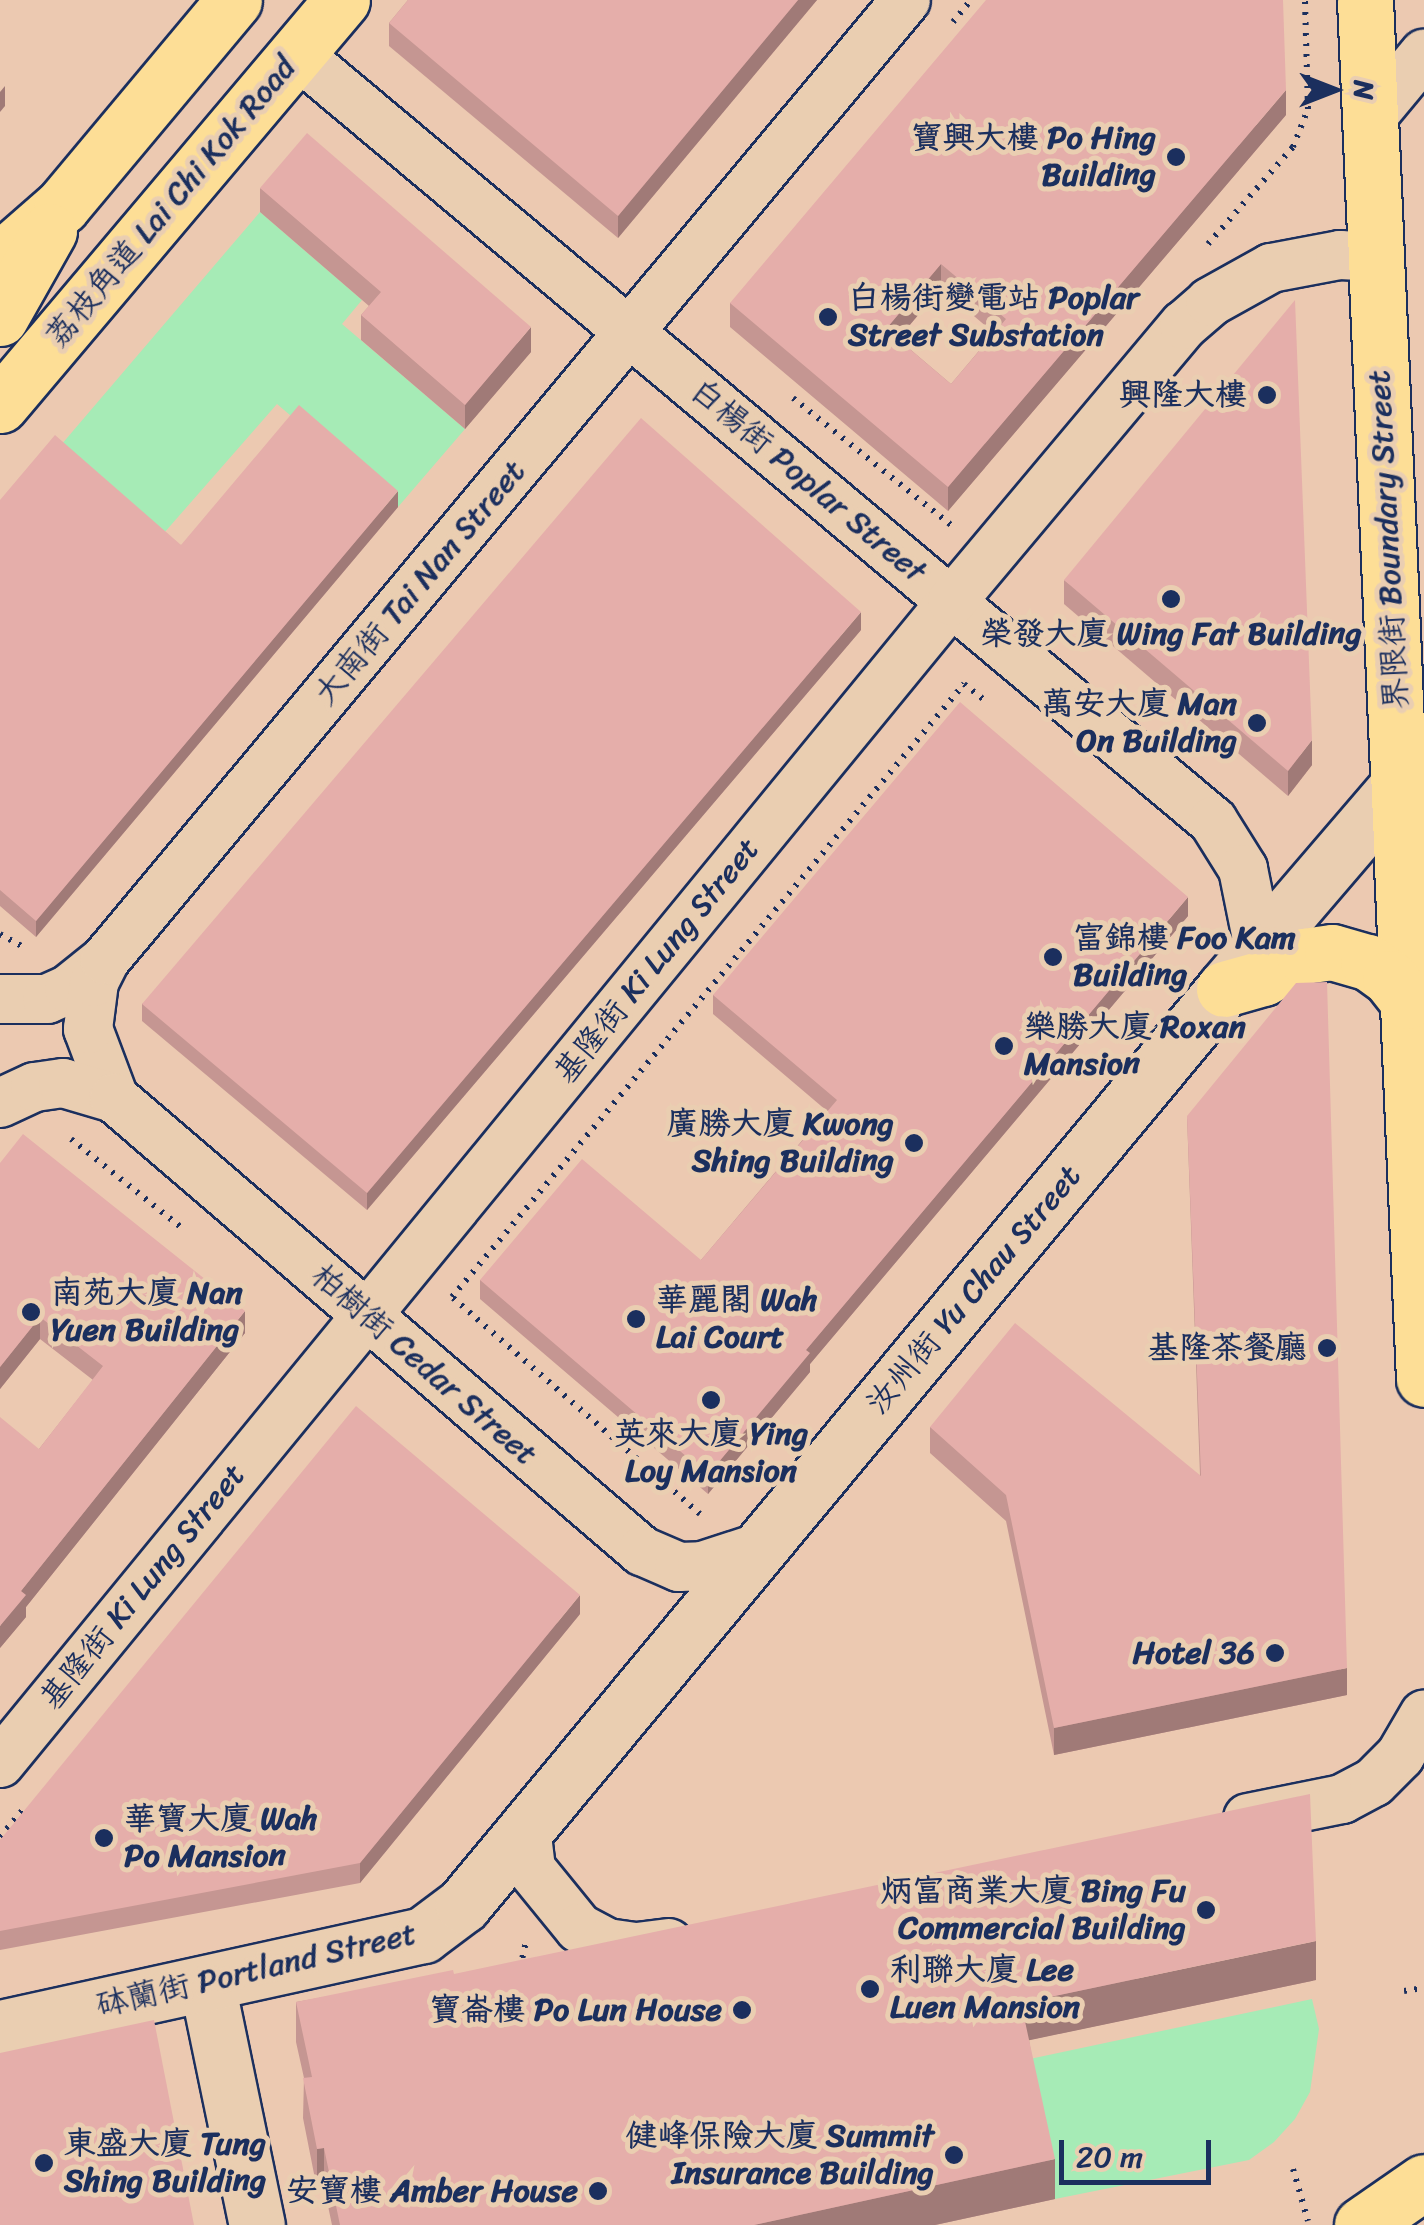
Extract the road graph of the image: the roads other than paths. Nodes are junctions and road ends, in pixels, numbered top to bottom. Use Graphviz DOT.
graph roads {
  1 [pos="234,0"];
  2 [pos="342,0"];
  3 [pos="906,0"];
  4 [pos="1365,0"];
  5 [pos="296,53"];
  6 [pos="1424,54"];
  7 [pos="1370,118"];
  8 [pos="62,206"];
  9 [pos="1376,256"];
  10 [pos="0,260"];
  11 [pos="0,318"];
  12 [pos="630,332"];
  13 [pos="0,404"];
  14 [pos="952,601"];
  15 [pos="1411,770"];
  16 [pos="1259,948"];
  17 [pos="106,960"];
  18 [pos="1224,990"];
  19 [pos="0,999"];
  20 [pos="1408,1000"];
  21 [pos="1418,1083"];
  22 [pos="114,1098"];
  23 [pos="0,1103"];
  24 [pos="366,1314"];
  25 [pos="1424,1379"];
  26 [pos="758,1548"];
  27 [pos="1424,1715"];
  28 [pos="0,1763"];
  29 [pos="526,1826"];
  30 [pos="1210,1826"];
  31 [pos="707,1935"];
  32 [pos="207,1984"];
  33 [pos="0,2028"];
  34 [pos="1424,2182"];
  35 [pos="257,2225"];
  36 [pos="1362,2225"];
  1 -- 8 [label="main road, 荔枝角道 Lai Chi Kok Road"];
  2 -- 5 [label="main road, 荔枝角道 Lai Chi Kok Road"];
  3 -- 12 [label="street, 大南街 Tai Nan Street"];
  4 -- 7 [label="main road, 界限街 Boundary Street"];
  5 -- 12 [label="street, 白楊街 Poplar Street"];
  5 -- 13 [label="main road, 荔枝角道 Lai Chi Kok Road"];
  6 -- 7 [label="street"];
  7 -- 9 [label="main road, 界限街 Boundary Street"];
  8 -- 10 [label="main road, 荔枝角道 Lai Chi Kok Road"];
  8 -- 11 [label="main road, 荔枝角道 Lai Chi Kok Road"];
  9 -- 14 [label="street, 基隆街 Ki Lung Street"];
  9 -- 15 [label="main road, 界限街 Boundary Street"];
  12 -- 14 [label="street, 白楊街 Poplar Street"];
  12 -- 17 [label="street, 大南街 Tai Nan Street"];
  14 -- 16 [label="street, 白楊街 Poplar Street"];
  14 -- 24 [label="street, 基隆街 Ki Lung Street"];
  15 -- 16 [label="main road, 汝州街 Yu Chau Street"];
  15 -- 20 [label="main road, 界限街 Boundary Street"];
  16 -- 18 [label="main road, 汝州街 Yu Chau Street"];
  17 -- 19 [label="street"];
  17 -- 22 [label="street, 大南街 Tai Nan Street"];
  18 -- 20 [label="main road"];
  18 -- 26 [label="main road, 汝州街 Yu Chau Street"];
  20 -- 21 [label="main road, 界限街 Boundary Street"];
  21 -- 25 [label="main road, 界限街 Boundary Street"];
  22 -- 23 [label="street"];
  22 -- 24 [label="street, 柏樹街 Cedar Street"];
  24 -- 26 [label="street, 柏樹街 Cedar Street"];
  24 -- 28 [label="street, 基隆街 Ki Lung Street"];
  26 -- 29 [label="main road, 汝州街 Yu Chau Street"];
  27 -- 30 [label="street"];
  29 -- 31 [label="street"];
  29 -- 32 [label="main road, 砵蘭街 Portland Street"];
  32 -- 33 [label="main road, 砵蘭街 Portland Street"];
  32 -- 35 [label="main road"];
  34 -- 36 [label="main road"];
}
